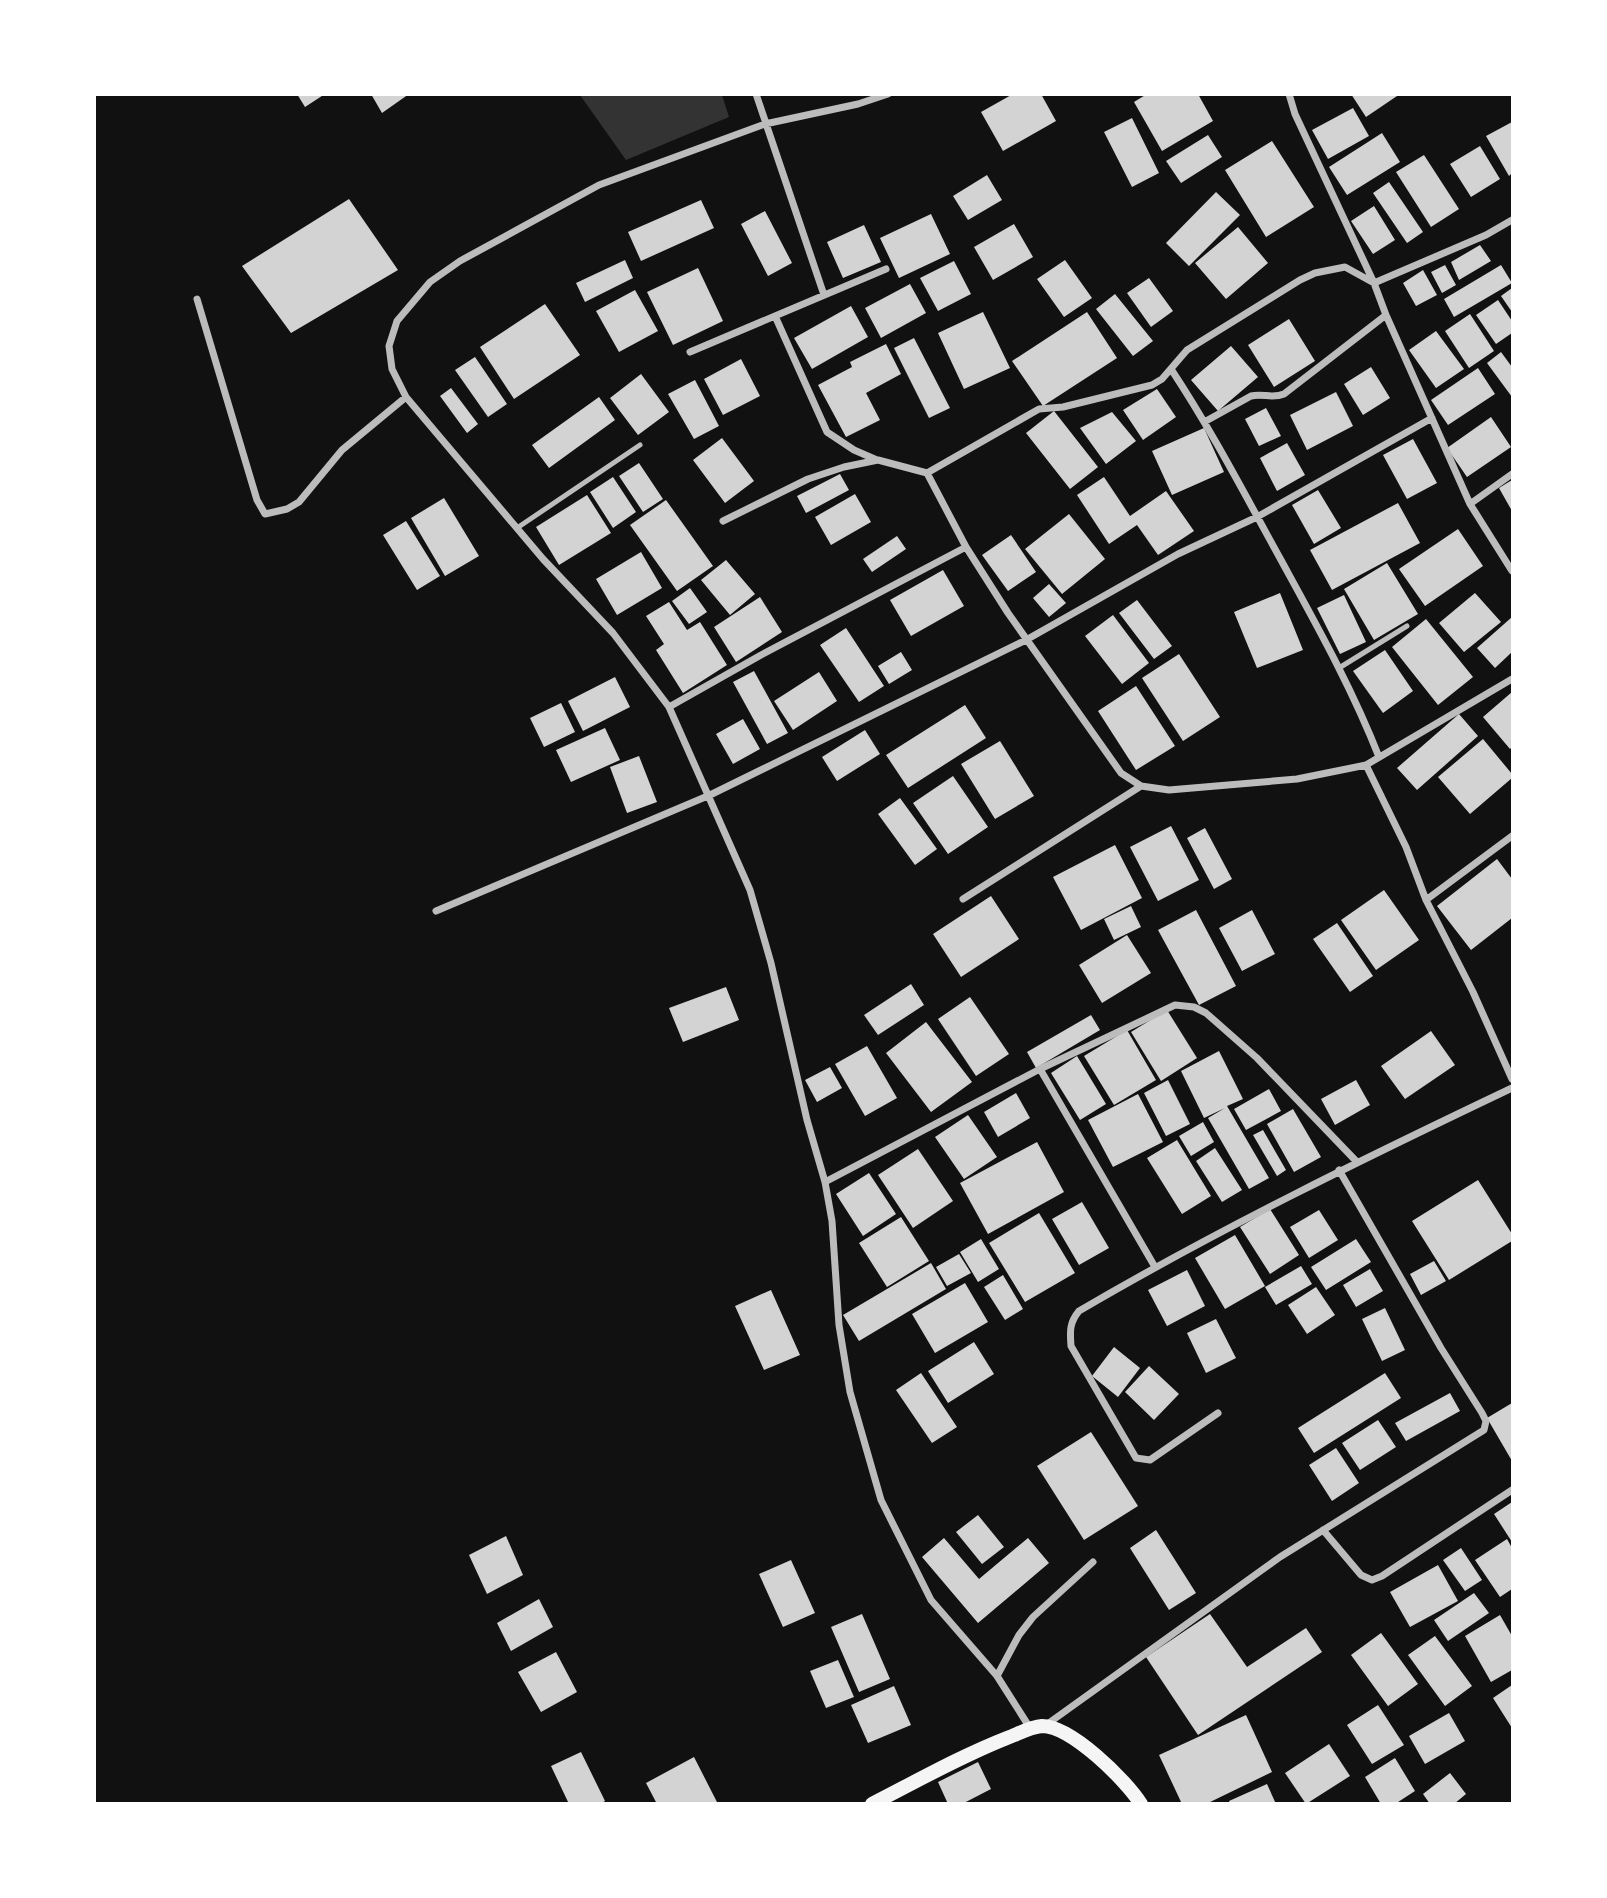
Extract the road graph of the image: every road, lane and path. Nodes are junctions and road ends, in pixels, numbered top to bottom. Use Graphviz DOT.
graph roads {
  1 [pos="756,94"];
  2 [pos="888,94"];
  3 [pos="1289,94"];
  4 [pos="765,124"];
  5 [pos="1513,220"];
  6 [pos="886,269"];
  7 [pos="1374,283"];
  8 [pos="824,295"];
  9 [pos="197,299"];
  10 [pos="1385,315"];
  11 [pos="775,316"];
  12 [pos="690,352"];
  13 [pos="1171,369"];
  14 [pos="406,397"];
  15 [pos="1432,418"];
  16 [pos="1206,421"];
  17 [pos="640,445"];
  18 [pos="878,460"];
  19 [pos="927,473"];
  20 [pos="1513,474"];
  21 [pos="1470,503"];
  22 [pos="1257,517"];
  23 [pos="723,521"];
  24 [pos="517,528"];
  25 [pos="966,547"];
  26 [pos="1511,565"];
  27 [pos="1407,626"];
  28 [pos="1026,640"];
  29 [pos="1339,668"];
  30 [pos="1513,679"];
  31 [pos="669,707"];
  32 [pos="1379,757"];
  33 [pos="1366,765"];
  34 [pos="1141,786"];
  35 [pos="710,795"];
  36 [pos="1513,836"];
  37 [pos="963,899"];
  38 [pos="1426,900"];
  39 [pos="436,911"];
  40 [pos="1040,1069"];
  41 [pos="1513,1079"];
  42 [pos="1513,1088"];
  43 [pos="1357,1162"];
  44 [pos="1339,1170"];
  45 [pos="825,1182"];
  46 [pos="1155,1267"];
  47 [pos="1218,1413"];
  48 [pos="1513,1490"];
  49 [pos="1323,1530"];
  50 [pos="1093,1562"];
  51 [pos="997,1676"];
  52 [pos="1037,1728"];
  53 [pos="872,1804"];
  54 [pos="1141,1804"];
  1 -- 4 [label="street"];
  2 -- 4 [label="street"];
  3 -- 7 [label="street"];
  4 -- 8 [label="street"];
  4 -- 14 [label="street"];
  5 -- 7 [label="street"];
  6 -- 8 [label="street"];
  7 -- 10 [label="street"];
  7 -- 13 [label="street"];
  8 -- 11 [label="street"];
  9 -- 14 [label="street"];
  10 -- 15 [label="street"];
  10 -- 16 [label="street"];
  11 -- 12 [label="street"];
  11 -- 18 [label="street"];
  13 -- 16 [label="street"];
  13 -- 19 [label="street"];
  14 -- 24 [label="street"];
  15 -- 21 [label="street"];
  15 -- 22 [label="street"];
  16 -- 22 [label="street"];
  17 -- 24 [label="lane"];
  18 -- 19 [label="street"];
  18 -- 23 [label="street"];
  19 -- 25 [label="street"];
  20 -- 21 [label="street"];
  21 -- 26 [label="street"];
  22 -- 28 [label="street"];
  22 -- 29 [label="street"];
  24 -- 31 [label="street"];
  25 -- 28 [label="street"];
  25 -- 31 [label="street"];
  27 -- 29 [label="lane"];
  28 -- 34 [label="street"];
  28 -- 35 [label="street"];
  29 -- 32 [label="street"];
  30 -- 32 [label="street"];
  31 -- 35 [label="street"];
  32 -- 33 [label="street"];
  33 -- 34 [label="street"];
  33 -- 38 [label="street"];
  34 -- 37 [label="street"];
  35 -- 39 [label="street"];
  35 -- 45 [label="street"];
  36 -- 38 [label="street"];
  38 -- 41 [label="street"];
  40 -- 43 [label="street"];
  40 -- 45 [label="street"];
  40 -- 46 [label="street"];
  42 -- 43 [label="street"];
  43 -- 44 [label="street"];
  44 -- 46 [label="street"];
  44 -- 49 [label="street"];
  45 -- 51 [label="street"];
  46 -- 47 [label="street"];
  48 -- 49 [label="street"];
  49 -- 52 [label="street"];
  50 -- 51 [label="street"];
  51 -- 52 [label="street"];
  52 -- 53 [label="main road"];
  52 -- 54 [label="main road"];
}
